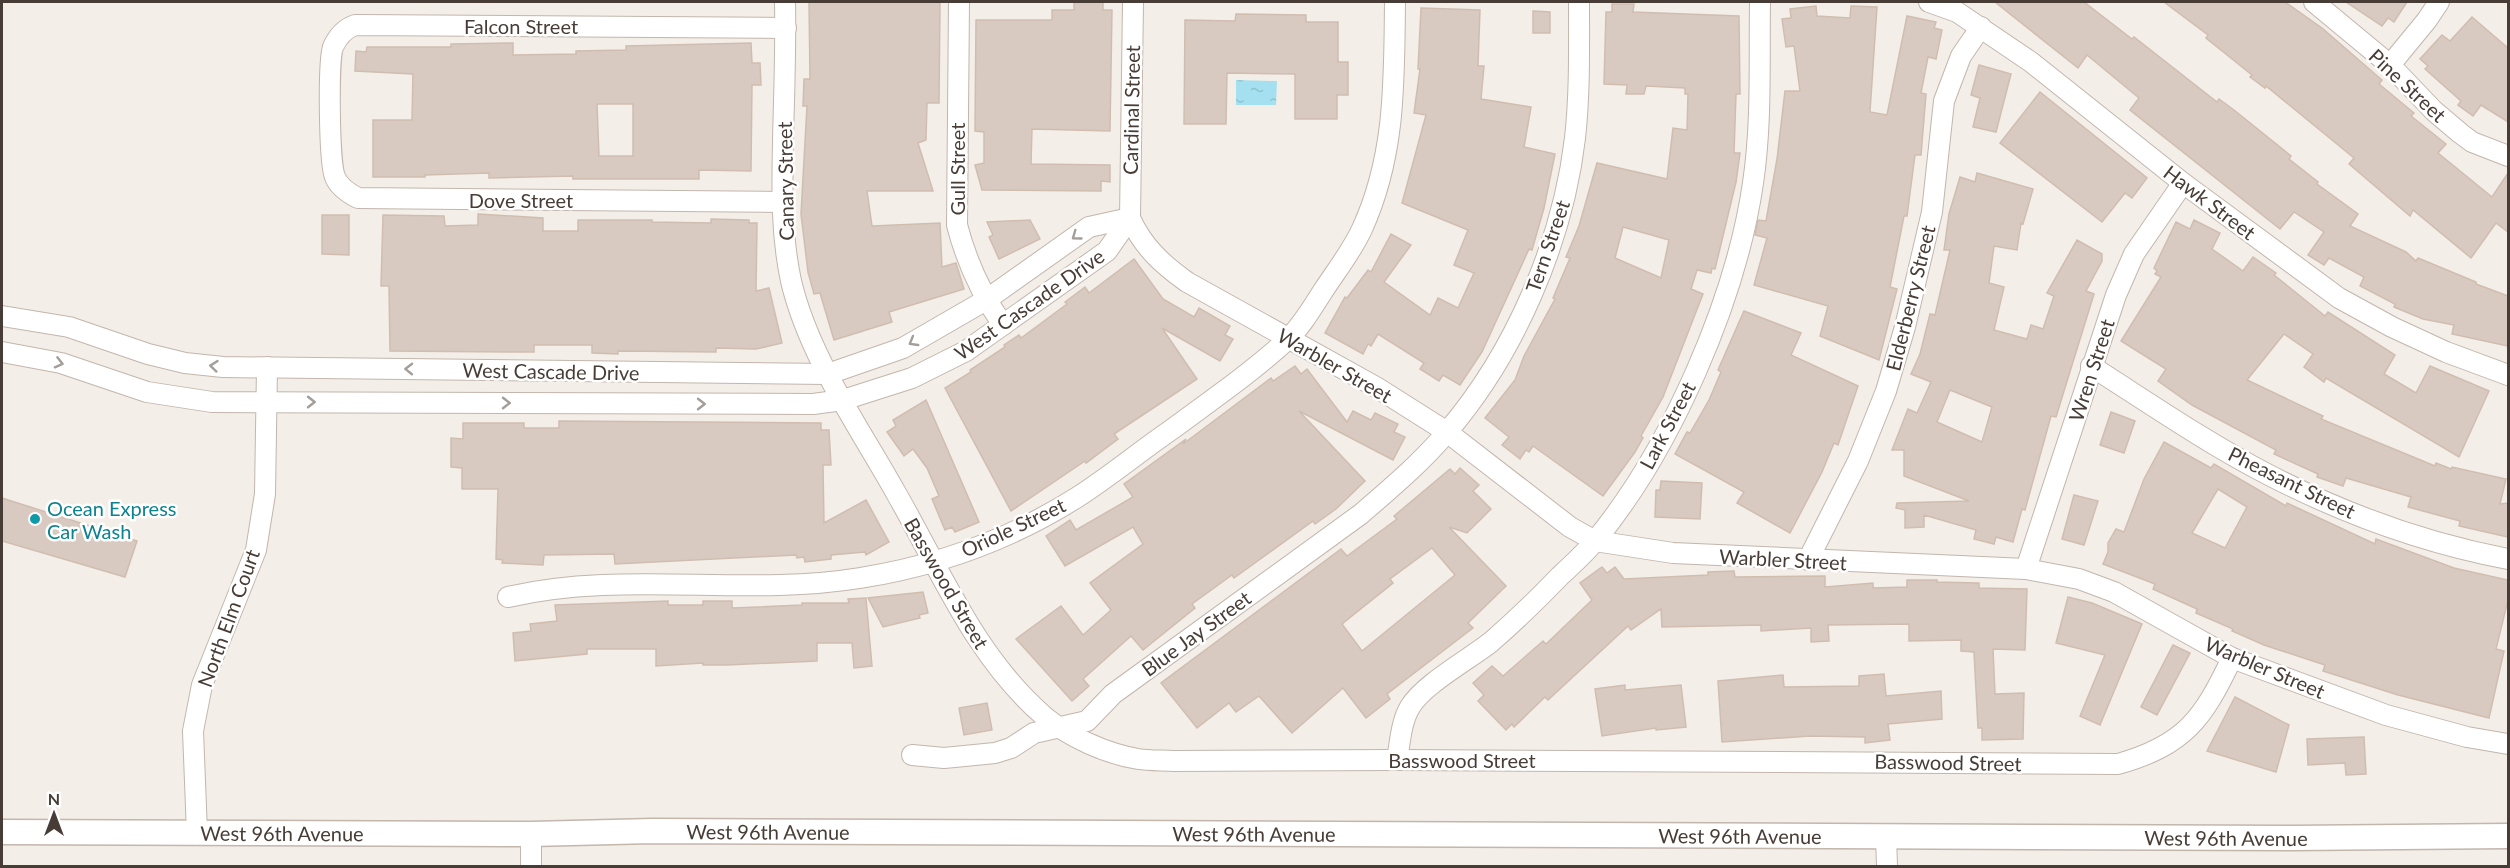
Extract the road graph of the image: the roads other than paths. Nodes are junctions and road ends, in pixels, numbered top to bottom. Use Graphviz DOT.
graph roads {
  1 [pos="785,2"];
  2 [pos="958,2"];
  3 [pos="1132,2"];
  4 [pos="1395,2"];
  5 [pos="1579,2"];
  6 [pos="1760,2"];
  7 [pos="1929,2"];
  8 [pos="2314,2"];
  9 [pos="2439,2"];
  10 [pos="1981,27"];
  11 [pos="786,28"];
  12 [pos="2390,65"];
  13 [pos="331,113"];
  14 [pos="2508,156"];
  15 [pos="2183,183"];
  16 [pos="782,202"];
  17 [pos="1131,218"];
  18 [pos="986,300"];
  19 [pos="2,316"];
  20 [pos="1003,326"];
  21 [pos="1289,338"];
  22 [pos="2,352"];
  23 [pos="2091,366"];
  24 [pos="267,368"];
  25 [pos="438,369"];
  26 [pos="648,372"];
  27 [pos="2508,375"];
  28 [pos="836,387"];
  29 [pos="267,402"];
  30 [pos="438,403"];
  31 [pos="648,404"];
  32 [pos="1447,432"];
  33 [pos="1595,541"];
  34 [pos="2508,559"];
  35 [pos="1808,560"];
  36 [pos="935,561"];
  37 [pos="2026,569"];
  38 [pos="508,597"];
  39 [pos="2232,658"];
  40 [pos="1061,728"];
  41 [pos="2508,744"];
  42 [pos="912,755"];
  43 [pos="1397,760"];
  44 [pos="2,832"];
  45 [pos="196,833"];
  46 [pos="531,834"];
  47 [pos="1886,836"];
  48 [pos="2508,836"];
  49 [pos="531,867"];
  50 [pos="1887,867"];
  1 -- 11 [label="street, Canary Street"];
  2 -- 18 [label="street, Gull Street"];
  3 -- 17 [label="street, Cardinal Street"];
  4 -- 21 [label="street, Oriole Street"];
  5 -- 32 [label="street, Tern Street"];
  6 -- 33 [label="street, Lark Street"];
  7 -- 10 [label="street, Hawk Street"];
  8 -- 12 [label="street, Pine Street"];
  9 -- 12 [label="street"];
  10 -- 15 [label="street, Hawk Street"];
  10 -- 35 [label="street, Elderberry Street"];
  11 -- 13 [label="street, Falcon Street"];
  11 -- 16 [label="street, Canary Street"];
  12 -- 14 [label="street, Pine Street"];
  13 -- 16 [label="street, Dove Street"];
  15 -- 23 [label="street, Wren Street"];
  15 -- 27 [label="street, Hawk Street"];
  16 -- 28 [label="street, Canary Street"];
  17 -- 18 [label="street, West Cascade Drive, one-way"];
  17 -- 20 [label="street, West Cascade Drive"];
  17 -- 21 [label="street, Warbler Street"];
  18 -- 20 [label="street, Gull Street"];
  18 -- 28 [label="street, West Cascade Drive, one-way"];
  24 -- 19 [label="street, West Cascade Drive, one-way"];
  20 -- 28 [label="street, West Cascade Drive"];
  21 -- 32 [label="street, Warbler Street"];
  21 -- 36 [label="street, Oriole Street"];
  22 -- 29 [label="street, West Cascade Drive, one-way"];
  23 -- 34 [label="street, Pheasant Street"];
  23 -- 37 [label="street, Wren Street"];
  25 -- 24 [label="street, West Cascade Drive, one-way"];
  24 -- 29 [label="street, North Elm Court"];
  25 -- 26 [label="street, West Cascade Drive"];
  25 -- 30 [label="street"];
  26 -- 28 [label="street, West Cascade Drive"];
  26 -- 31 [label="street"];
  31 -- 28 [label="street, West Cascade Drive, one-way"];
  28 -- 36 [label="street, Basswood Street"];
  29 -- 30 [label="street, West Cascade Drive, one-way"];
  29 -- 45 [label="street, North Elm Court"];
  30 -- 31 [label="street, West Cascade Drive, one-way"];
  32 -- 33 [label="street, Warbler Street"];
  32 -- 40 [label="street, Blue Jay Street"];
  33 -- 35 [label="street, Warbler Street"];
  33 -- 43 [label="street, Lark Street"];
  35 -- 37 [label="street, Warbler Street"];
  36 -- 38 [label="street, Oriole Street"];
  36 -- 40 [label="street, Basswood Street"];
  37 -- 39 [label="street, Warbler Street"];
  39 -- 41 [label="street, Warbler Street"];
  39 -- 43 [label="street, Basswood Street"];
  40 -- 42 [label="street, Blue Jay Street"];
  40 -- 43 [label="street, Basswood Street"];
  44 -- 45 [label="street, West 96th Avenue"];
  45 -- 46 [label="street, West 96th Avenue"];
  46 -- 47 [label="street, West 96th Avenue"];
  46 -- 49 [label="street"];
  47 -- 48 [label="street, West 96th Avenue"];
  47 -- 50 [label="street"];
}
